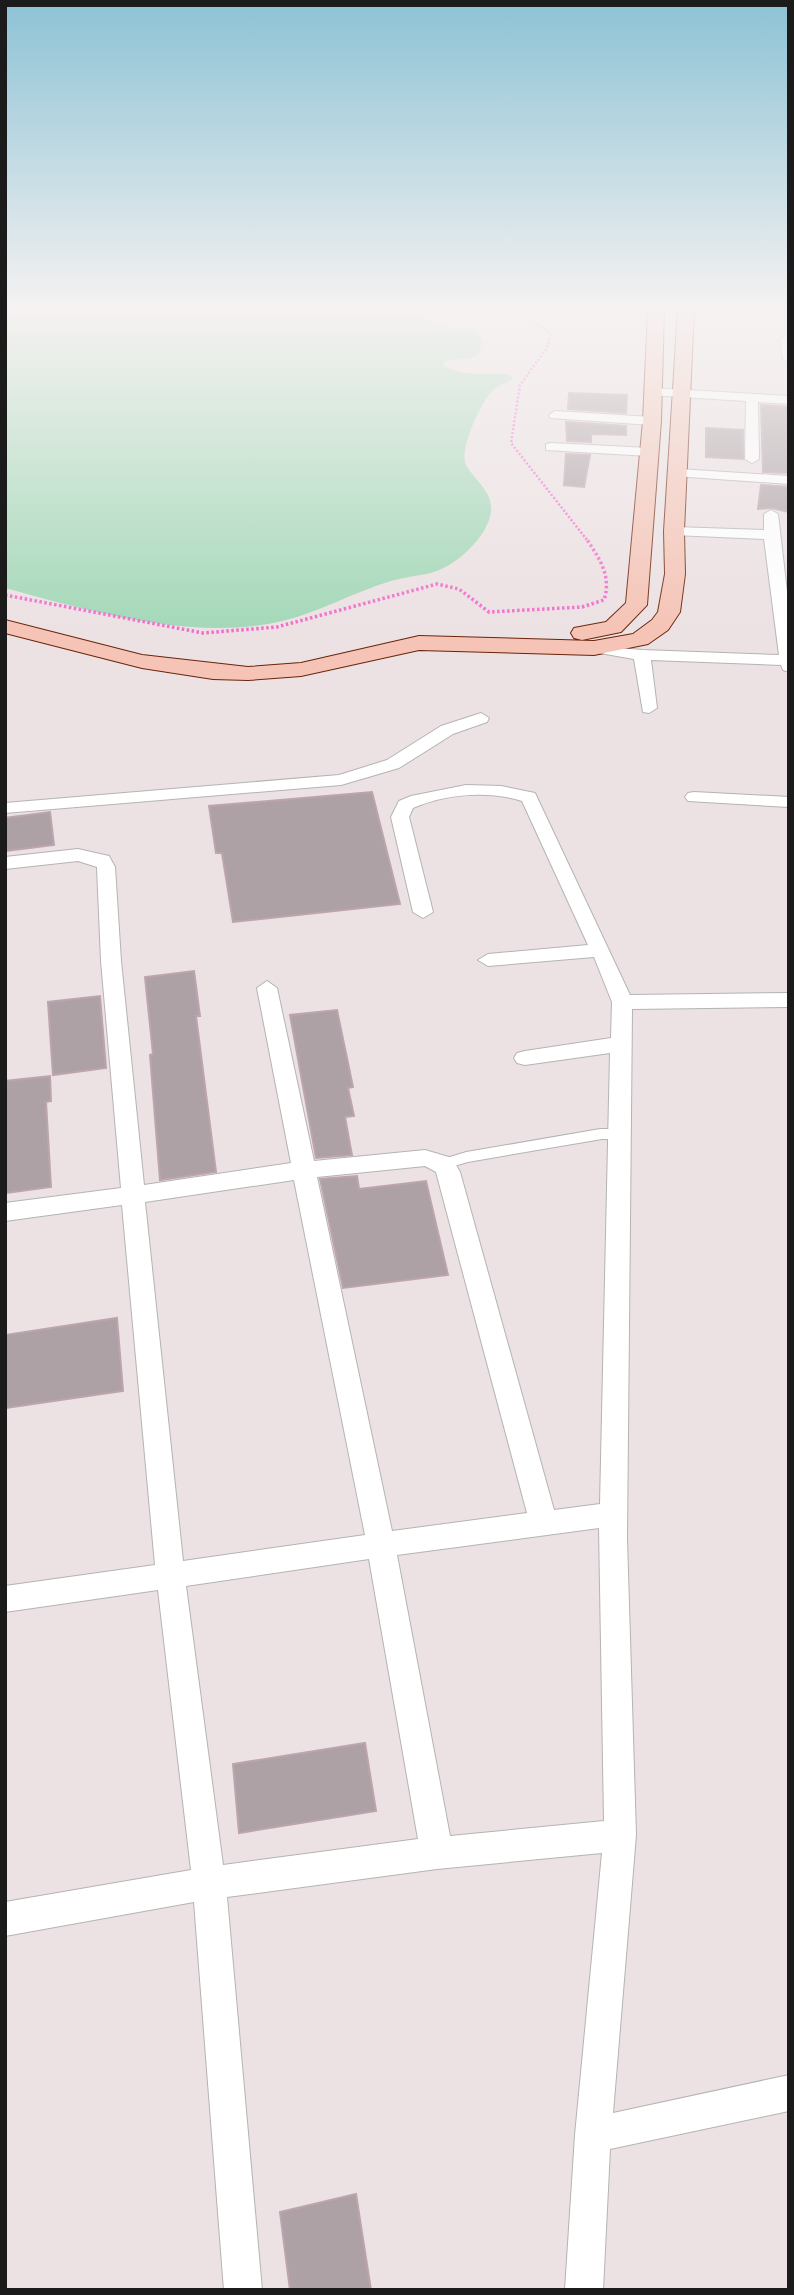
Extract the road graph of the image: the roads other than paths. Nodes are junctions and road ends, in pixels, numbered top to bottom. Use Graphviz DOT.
graph roads {
  1 [pos="589,417"];
  2 [pos="652,417"];
  3 [pos="681,417"];
  4 [pos="752,417"];
  5 [pos="652,421"];
  6 [pos="551,447"];
  7 [pos="649,452"];
  8 [pos="752,459"];
  9 [pos="679,473"];
  10 [pos="789,480"];
  11 [pos="771,514"];
  12 [pos="674,531"];
  13 [pos="771,535"];
  14 [pos="782,572"];
  15 [pos="5,607"];
  16 [pos="5,626"];
  17 [pos="416,637"];
  18 [pos="594,648"];
  19 [pos="642,655"];
  20 [pos="788,662"];
  21 [pos="298,664"];
  22 [pos="649,708"];
  23 [pos="481,718"];
  24 [pos="694,797"];
  25 [pos="789,802"];
  26 [pos="5,808"];
  27 [pos="5,863"];
  28 [pos="424,912"];
  29 [pos="600,950"];
  30 [pos="488,960"];
  31 [pos="267,988"];
  32 [pos="789,1000"];
  33 [pos="721,1001"];
  34 [pos="622,1002"];
  35 [pos="622,1044"];
  36 [pos="525,1058"];
  37 [pos="621,1134"];
  38 [pos="444,1164"];
  39 [pos="304,1170"];
  40 [pos="133,1195"];
  41 [pos="5,1212"];
  42 [pos="613,1514"];
  43 [pos="544,1523"];
  44 [pos="382,1545"];
  45 [pos="170,1575"];
  46 [pos="5,1599"];
  47 [pos="620,1835"];
  48 [pos="437,1853"];
  49 [pos="209,1883"];
  50 [pos="5,1919"];
  51 [pos="789,2093"];
  52 [pos="593,2135"];
  53 [pos="243,2290"];
  54 [pos="584,2290"];
  1 -- 5 [label="street"];
  2 -- 5 [label="street"];
  3 -- 9 [label="street"];
  4 -- 8 [label="street"];
  5 -- 7 [label="street"];
  6 -- 7 [label="street"];
  7 -- 17 [label="street"];
  9 -- 10 [label="street"];
  9 -- 12 [label="street"];
  11 -- 13 [label="street"];
  12 -- 13 [label="street"];
  12 -- 18 [label="street"];
  13 -- 14 [label="street"];
  14 -- 20 [label="street"];
  15 -- 21 [label="street"];
  16 -- 21 [label="street"];
  17 -- 18 [label="street"];
  17 -- 21 [label="street"];
  18 -- 19 [label="street"];
  19 -- 20 [label="street"];
  19 -- 22 [label="street"];
  23 -- 26 [label="street"];
  24 -- 25 [label="street"];
  27 -- 40 [label="street"];
  28 -- 29 [label="street"];
  29 -- 30 [label="street"];
  29 -- 34 [label="street"];
  31 -- 39 [label="street"];
  32 -- 33 [label="street"];
  33 -- 34 [label="street"];
  34 -- 35 [label="street"];
  35 -- 36 [label="street"];
  35 -- 37 [label="street"];
  37 -- 38 [label="lane"];
  37 -- 42 [label="street"];
  38 -- 39 [label="street"];
  38 -- 43 [label="street"];
  39 -- 40 [label="street"];
  39 -- 44 [label="street"];
  40 -- 41 [label="street"];
  40 -- 45 [label="street"];
  42 -- 43 [label="street"];
  42 -- 47 [label="street"];
  43 -- 44 [label="street"];
  44 -- 45 [label="street"];
  44 -- 48 [label="street"];
  45 -- 46 [label="street"];
  45 -- 49 [label="street"];
  47 -- 48 [label="street"];
  47 -- 52 [label="street"];
  48 -- 49 [label="street"];
  49 -- 50 [label="street"];
  49 -- 53 [label="street"];
  51 -- 52 [label="street"];
  52 -- 54 [label="street"];
}
